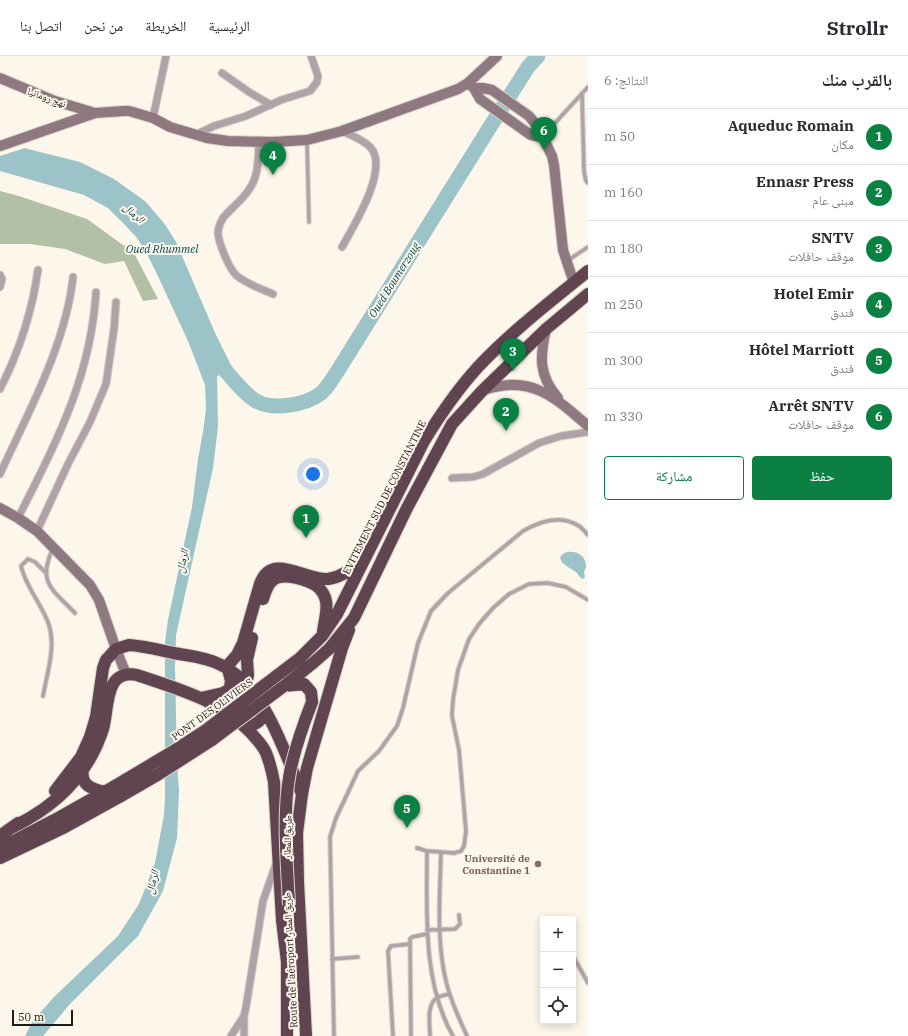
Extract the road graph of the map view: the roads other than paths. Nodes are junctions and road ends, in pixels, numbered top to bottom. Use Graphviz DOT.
graph roads {
  1 [pos="166,56"];
  2 [pos="311,56"];
  3 [pos="497,56"];
  4 [pos="222,73"];
  5 [pos="0,78"];
  6 [pos="471,85"];
  7 [pos="588,87"];
  8 [pos="582,94"];
  9 [pos="271,105"];
  10 [pos="95,112"];
  11 [pos="153,118"];
  12 [pos="342,131"];
  13 [pos="194,136"];
  14 [pos="542,137"];
  15 [pos="307,140"];
  16 [pos="259,142"];
  17 [pos="0,146"];
  18 [pos="588,183"];
  19 [pos="309,222"];
  20 [pos="342,247"];
  21 [pos="588,247"];
  22 [pos="566,262"];
  23 [pos="38,270"];
  24 [pos="588,271"];
  25 [pos="0,275"];
  26 [pos="73,277"];
  27 [pos="574,283"];
  28 [pos="0,287"];
  29 [pos="96,292"];
  30 [pos="274,294"];
  31 [pos="588,294"];
  32 [pos="116,302"];
  33 [pos="546,329"];
  34 [pos="0,390"];
  35 [pos="482,391"];
  36 [pos="569,410"];
  37 [pos="588,426"];
  38 [pos="588,432"];
  39 [pos="0,474"];
  40 [pos="452,478"];
  41 [pos="0,508"];
  42 [pos="18,518"];
  43 [pos="37,531"];
  44 [pos="588,535"];
  45 [pos="53,547"];
  46 [pos="368,552"];
  47 [pos="46,573"];
  48 [pos="588,600"];
  49 [pos="75,613"];
  50 [pos="354,618"];
  51 [pos="322,636"];
  52 [pos="116,649"];
  53 [pos="228,669"];
  54 [pos="279,674"];
  55 [pos="132,675"];
  56 [pos="245,682"];
  57 [pos="284,686"];
  58 [pos="229,690"];
  59 [pos="43,696"];
  60 [pos="201,698"];
  61 [pos="265,710"];
  62 [pos="228,712"];
  63 [pos="245,726"];
  64 [pos="83,770"];
  65 [pos="104,792"];
  66 [pos="302,794"];
  67 [pos="12,827"];
  68 [pos="0,828"];
  69 [pos="0,836"];
  70 [pos="0,848"];
  71 [pos="417,848"];
  72 [pos="427,851"];
  73 [pos="441,852"];
  74 [pos="279,856"];
  75 [pos="0,858"];
  76 [pos="298,882"];
  77 [pos="459,915"];
  78 [pos="440,930"];
  79 [pos="427,932"];
  80 [pos="410,944"];
  81 [pos="358,957"];
  82 [pos="332,959"];
  83 [pos="576,961"];
  84 [pos="287,962"];
  85 [pos="588,983"];
  86 [pos="449,994"];
  87 [pos="437,998"];
  88 [pos="244,1016"];
  89 [pos="231,1036"];
  90 [pos="244,1036"];
  91 [pos="287,1036"];
  92 [pos="306,1036"];
  93 [pos="334,1036"];
  94 [pos="393,1036"];
  95 [pos="411,1036"];
  96 [pos="430,1036"];
  97 [pos="453,1036"];
  98 [pos="466,1036"];
  1 -- 11 [label="street"];
  2 -- 9 [label="street"];
  3 -- 6 [label="street"];
  4 -- 9 [label="street"];
  5 -- 10 [label="street, نهج رومانيا"];
  6 -- 12 [label="street"];
  6 -- 14 [label="street"];
  6 -- 14 [label="street"];
  7 -- 8 [label="lane"];
  8 -- 14 [label="lane"];
  8 -- 18 [label="lane"];
  9 -- 13 [label="street"];
  10 -- 11 [label="street"];
  10 -- 17 [label="street"];
  11 -- 13 [label="street"];
  12 -- 15 [label="street"];
  12 -- 20 [label="street"];
  13 -- 16 [label="street"];
  14 -- 22 [label="street"];
  15 -- 16 [label="street"];
  15 -- 19 [label="lane"];
  16 -- 30 [label="street"];
  21 -- 22 [label="lane"];
  22 -- 27 [label="street"];
  23 -- 34 [label="street"];
  24 -- 27 [label="highway, EVITEMENT SUD DE CONSTANTINE"];
  25 -- 28 [label="street"];
  26 -- 39 [label="street"];
  27 -- 46 [label="highway, EVITEMENT SUD DE CONSTANTINE"];
  29 -- 42 [label="street"];
  31 -- 33 [label="highway"];
  32 -- 43 [label="street"];
  33 -- 35 [label="highway"];
  33 -- 36 [label="street"];
  35 -- 36 [label="street"];
  35 -- 50 [label="highway"];
  36 -- 37 [label="street"];
  38 -- 40 [label="street"];
  41 -- 42 [label="street"];
  42 -- 43 [label="street"];
  43 -- 45 [label="street"];
  44 -- 82 [label="lane"];
  45 -- 47 [label="lane"];
  45 -- 52 [label="street"];
  46 -- 51 [label="highway, EVITEMENT SUD DE CONSTANTINE"];
  46 -- 53 [label="highway"];
  47 -- 49 [label="lane"];
  47 -- 59 [label="lane"];
  48 -- 73 [label="lane"];
  50 -- 57 [label="highway"];
  50 -- 66 [label="highway, طريق المطار"];
  51 -- 54 [label="highway, EVITEMENT SUD DE CONSTANTINE"];
  51 -- 56 [label="highway"];
  52 -- 53 [label="highway"];
  52 -- 55 [label="street"];
  52 -- 67 [label="highway"];
  53 -- 56 [label="highway"];
  53 -- 58 [label="highway"];
  54 -- 65 [label="highway, PONT DES OLIVIERS, bridge"];
  55 -- 60 [label="highway"];
  55 -- 64 [label="highway"];
  56 -- 58 [label="highway"];
  56 -- 61 [label="highway"];
  57 -- 75 [label="highway, bridge"];
  57 -- 84 [label="highway, Route de l'aéroport طريق المطار, bridge"];
  58 -- 60 [label="highway"];
  58 -- 62 [label="highway"];
  60 -- 62 [label="highway"];
  61 -- 63 [label="highway"];
  61 -- 66 [label="highway"];
  62 -- 63 [label="highway"];
  63 -- 74 [label="highway"];
  64 -- 65 [label="highway"];
  64 -- 67 [label="highway"];
  65 -- 70 [label="highway"];
  66 -- 76 [label="highway, طريق المطار"];
  67 -- 68 [label="street"];
  67 -- 69 [label="highway"];
  71 -- 72 [label="lane"];
  72 -- 73 [label="lane"];
  72 -- 79 [label="lane"];
  73 -- 78 [label="lane"];
  74 -- 84 [label="highway"];
  74 -- 88 [label="street"];
  76 -- 92 [label="highway, Route de l'aéroport طريق المطار"];
  77 -- 78 [label="lane"];
  78 -- 79 [label="lane"];
  78 -- 86 [label="lane"];
  79 -- 80 [label="lane"];
  79 -- 87 [label="lane"];
  80 -- 94 [label="lane"];
  80 -- 95 [label="lane"];
  81 -- 82 [label="lane"];
  82 -- 93 [label="lane"];
  83 -- 85 [label="lane"];
  84 -- 91 [label="highway, Route de l'aéroport طريق المطار"];
  86 -- 87 [label="lane"];
  86 -- 98 [label="lane"];
  87 -- 96 [label="lane"];
  87 -- 97 [label="lane"];
  88 -- 89 [label="street"];
  88 -- 90 [label="street"];
}
